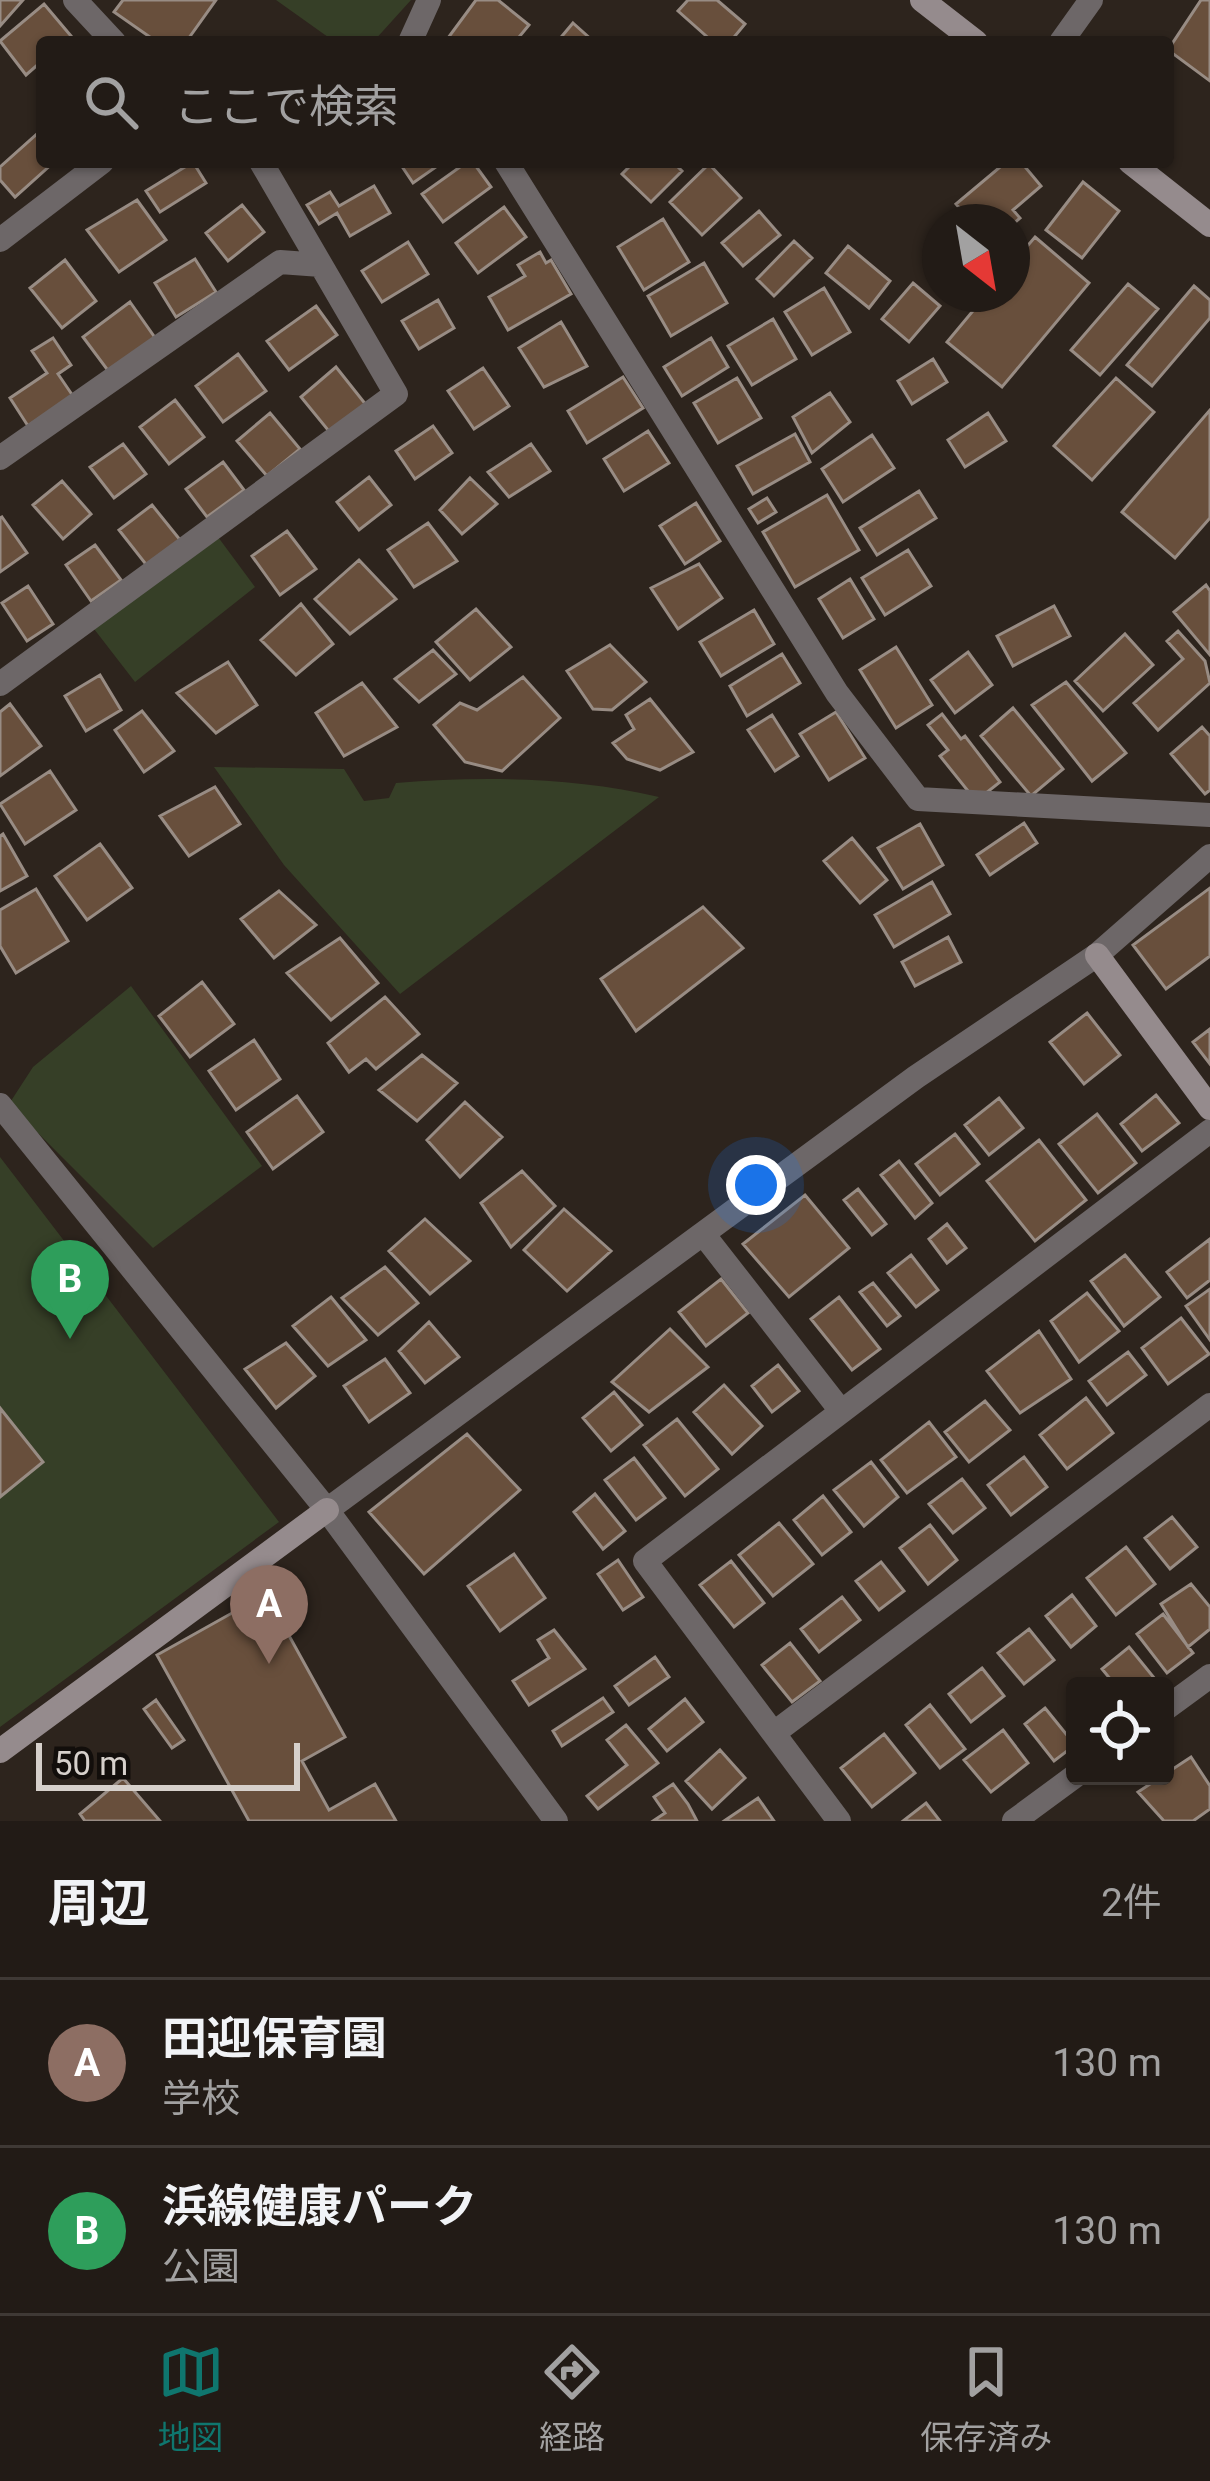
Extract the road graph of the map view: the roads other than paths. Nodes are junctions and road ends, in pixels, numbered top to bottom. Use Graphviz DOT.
graph roads {
  1 [pos="75,0"];
  2 [pos="429,0"];
  3 [pos="922,0"];
  4 [pos="1090,0"];
  5 [pos="108,36"];
  6 [pos="413,36"];
  7 [pos="968,36"];
  8 [pos="1065,36"];
  9 [pos="94,168"];
  10 [pos="265,168"];
  11 [pos="510,168"];
  12 [pos="1138,168"];
  13 [pos="290,211"];
  14 [pos="1210,225"];
  15 [pos="0,240"];
  16 [pos="280,262"];
  17 [pos="321,265"];
  18 [pos="0,458"];
  19 [pos="1,682"];
  20 [pos="1210,815"];
  21 [pos="1210,856"];
  22 [pos="1096,955"];
  23 [pos="0,1105"];
  24 [pos="1210,1108"];
  25 [pos="1210,1131"];
  26 [pos="704,1235"];
  27 [pos="1210,1405"];
  28 [pos="841,1411"];
  29 [pos="327,1510"];
  30 [pos="1210,1676"];
  31 [pos="1174,1702"];
  32 [pos="774,1732"];
  33 [pos="0,1751"];
  34 [pos="1066,1783"];
  35 [pos="556,1821"];
  36 [pos="839,1821"];
  37 [pos="1014,1821"];
  1 -- 5 [label="street"];
  2 -- 6 [label="street"];
  3 -- 7 [label="street"];
  4 -- 8 [label="street"];
  9 -- 15 [label="street"];
  10 -- 13 [label="street"];
  11 -- 20 [label="street"];
  12 -- 14 [label="street"];
  13 -- 16 [label="street"];
  13 -- 17 [label="street"];
  16 -- 17 [label="street"];
  16 -- 18 [label="street"];
  17 -- 19 [label="street"];
  21 -- 22 [label="street"];
  22 -- 24 [label="street"];
  22 -- 26 [label="street"];
  23 -- 29 [label="street"];
  25 -- 28 [label="street"];
  26 -- 28 [label="street"];
  26 -- 29 [label="street"];
  27 -- 32 [label="street"];
  28 -- 32 [label="street"];
  29 -- 33 [label="street"];
  29 -- 35 [label="street"];
  30 -- 31 [label="street"];
  32 -- 36 [label="street"];
  34 -- 37 [label="street"];
}
